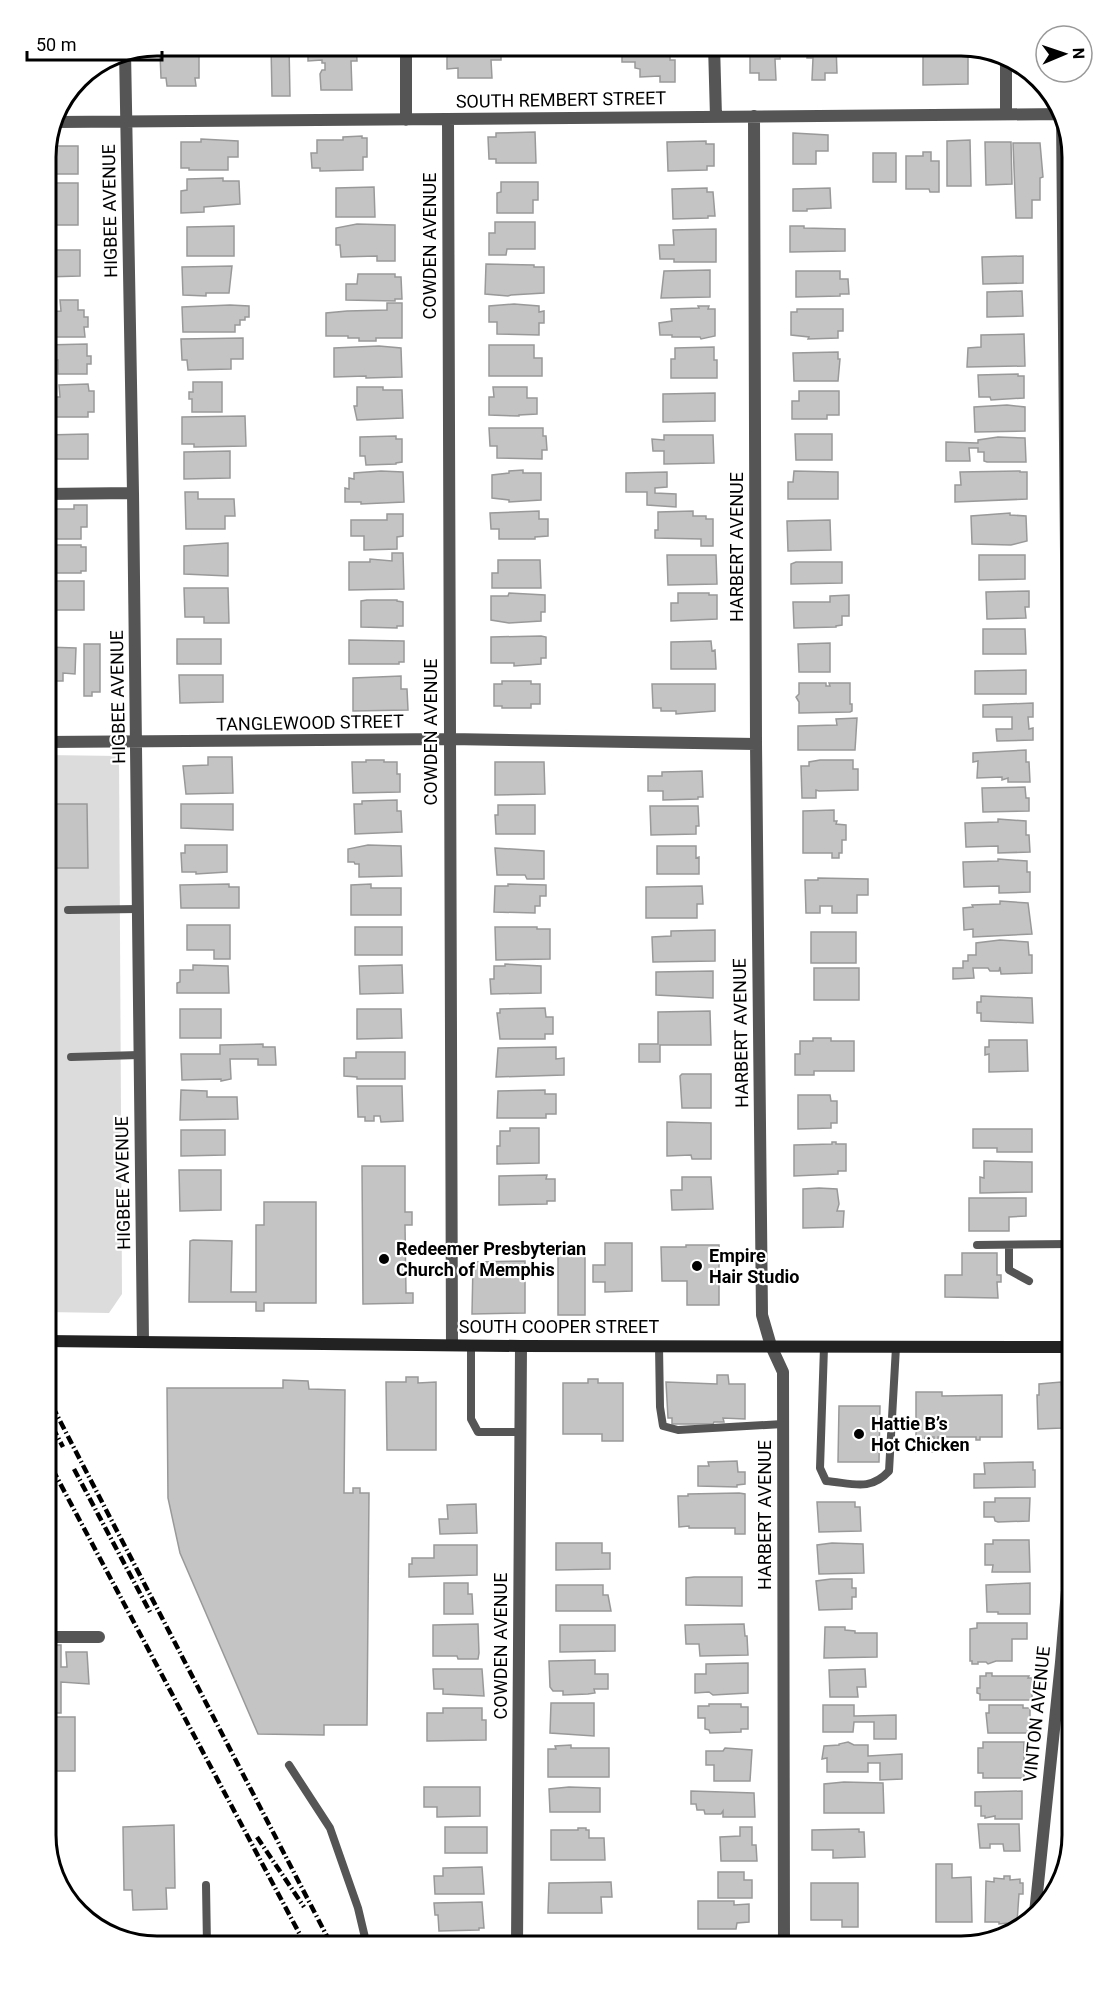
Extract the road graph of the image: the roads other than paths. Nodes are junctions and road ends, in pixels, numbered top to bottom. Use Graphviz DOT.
graph roads {
  1 [pos="406,56"];
  2 [pos="714,56"];
  3 [pos="125,61"];
  4 [pos="1006,66"];
  5 [pos="1006,114"];
  6 [pos="1053,114"];
  7 [pos="754,116"];
  8 [pos="716,117"];
  9 [pos="448,119"];
  10 [pos="406,120"];
  11 [pos="62,122"];
  12 [pos="126,122"];
  13 [pos="133,493"];
  14 [pos="56,494"];
  15 [pos="449,740"];
  16 [pos="56,742"];
  17 [pos="136,742"];
  18 [pos="756,744"];
  19 [pos="138,909"];
  20 [pos="68,910"];
  21 [pos="139,1055"];
  22 [pos="71,1057"];
  23 [pos="1062,1244"];
  24 [pos="976,1245"];
  25 [pos="1009,1245"];
  26 [pos="1029,1281"];
  27 [pos="56,1341"];
  28 [pos="143,1342"];
  29 [pos="453,1345"];
  30 [pos="471,1345"];
  31 [pos="521,1346"];
  32 [pos="659,1346"];
  33 [pos="771,1346"];
  34 [pos="824,1347"];
  35 [pos="896,1347"];
  36 [pos="1062,1347"];
  37 [pos="783,1424"];
  38 [pos="520,1432"];
  39 [pos="56,1637"];
  40 [pos="99,1637"];
  41 [pos="1062,1701"];
  42 [pos="289,1765"];
  43 [pos="206,1885"];
  44 [pos="1036,1903"];
  45 [pos="207,1935"];
  46 [pos="365,1935"];
  47 [pos="517,1935"];
  48 [pos="784,1936"];
  1 -- 10 [label="street"];
  2 -- 8 [label="street"];
  3 -- 12 [label="street, HIGBEE AVENUE"];
  4 -- 5 [label="street"];
  5 -- 6 [label="street, SOUTH REMBERT STREET"];
  5 -- 7 [label="street, SOUTH REMBERT STREET"];
  7 -- 8 [label="street, SOUTH REMBERT STREET"];
  7 -- 18 [label="street, HARBERT AVENUE"];
  8 -- 9 [label="street, SOUTH REMBERT STREET"];
  9 -- 10 [label="street, SOUTH REMBERT STREET"];
  9 -- 15 [label="street, COWDEN AVENUE"];
  10 -- 12 [label="street, SOUTH REMBERT STREET"];
  11 -- 12 [label="street, SOUTH REMBERT STREET"];
  12 -- 13 [label="street, HIGBEE AVENUE"];
  13 -- 14 [label="street"];
  13 -- 17 [label="street, HIGBEE AVENUE"];
  15 -- 17 [label="street, TANGLEWOOD STREET"];
  15 -- 18 [label="street, TANGLEWOOD STREET"];
  15 -- 29 [label="street, COWDEN AVENUE"];
  16 -- 17 [label="street, TANGLEWOOD STREET"];
  17 -- 19 [label="street, HIGBEE AVENUE"];
  18 -- 33 [label="street, HARBERT AVENUE"];
  19 -- 20 [label="lane"];
  19 -- 21 [label="street, HIGBEE AVENUE"];
  21 -- 22 [label="lane"];
  21 -- 28 [label="street, HIGBEE AVENUE"];
  23 -- 25 [label="lane"];
  24 -- 25 [label="lane"];
  25 -- 26 [label="lane"];
  27 -- 28 [label="main road, SOUTH COOPER STREET"];
  28 -- 29 [label="main road, SOUTH COOPER STREET"];
  29 -- 30 [label="main road, SOUTH COOPER STREET"];
  30 -- 31 [label="main road, SOUTH COOPER STREET"];
  30 -- 38 [label="lane"];
  31 -- 32 [label="main road, SOUTH COOPER STREET"];
  31 -- 38 [label="street, COWDEN AVENUE"];
  32 -- 33 [label="main road, SOUTH COOPER STREET"];
  32 -- 37 [label="lane"];
  33 -- 34 [label="main road, SOUTH COOPER STREET"];
  33 -- 37 [label="street, HARBERT AVENUE"];
  34 -- 35 [label="main road, SOUTH COOPER STREET"];
  34 -- 35 [label="lane"];
  35 -- 36 [label="main road, SOUTH COOPER STREET"];
  37 -- 48 [label="street, HARBERT AVENUE"];
  38 -- 47 [label="street, COWDEN AVENUE"];
  39 -- 40 [label="street"];
  41 -- 44 [label="street, VINTON AVENUE"];
  42 -- 46 [label="lane"];
  43 -- 45 [label="lane"];
}
